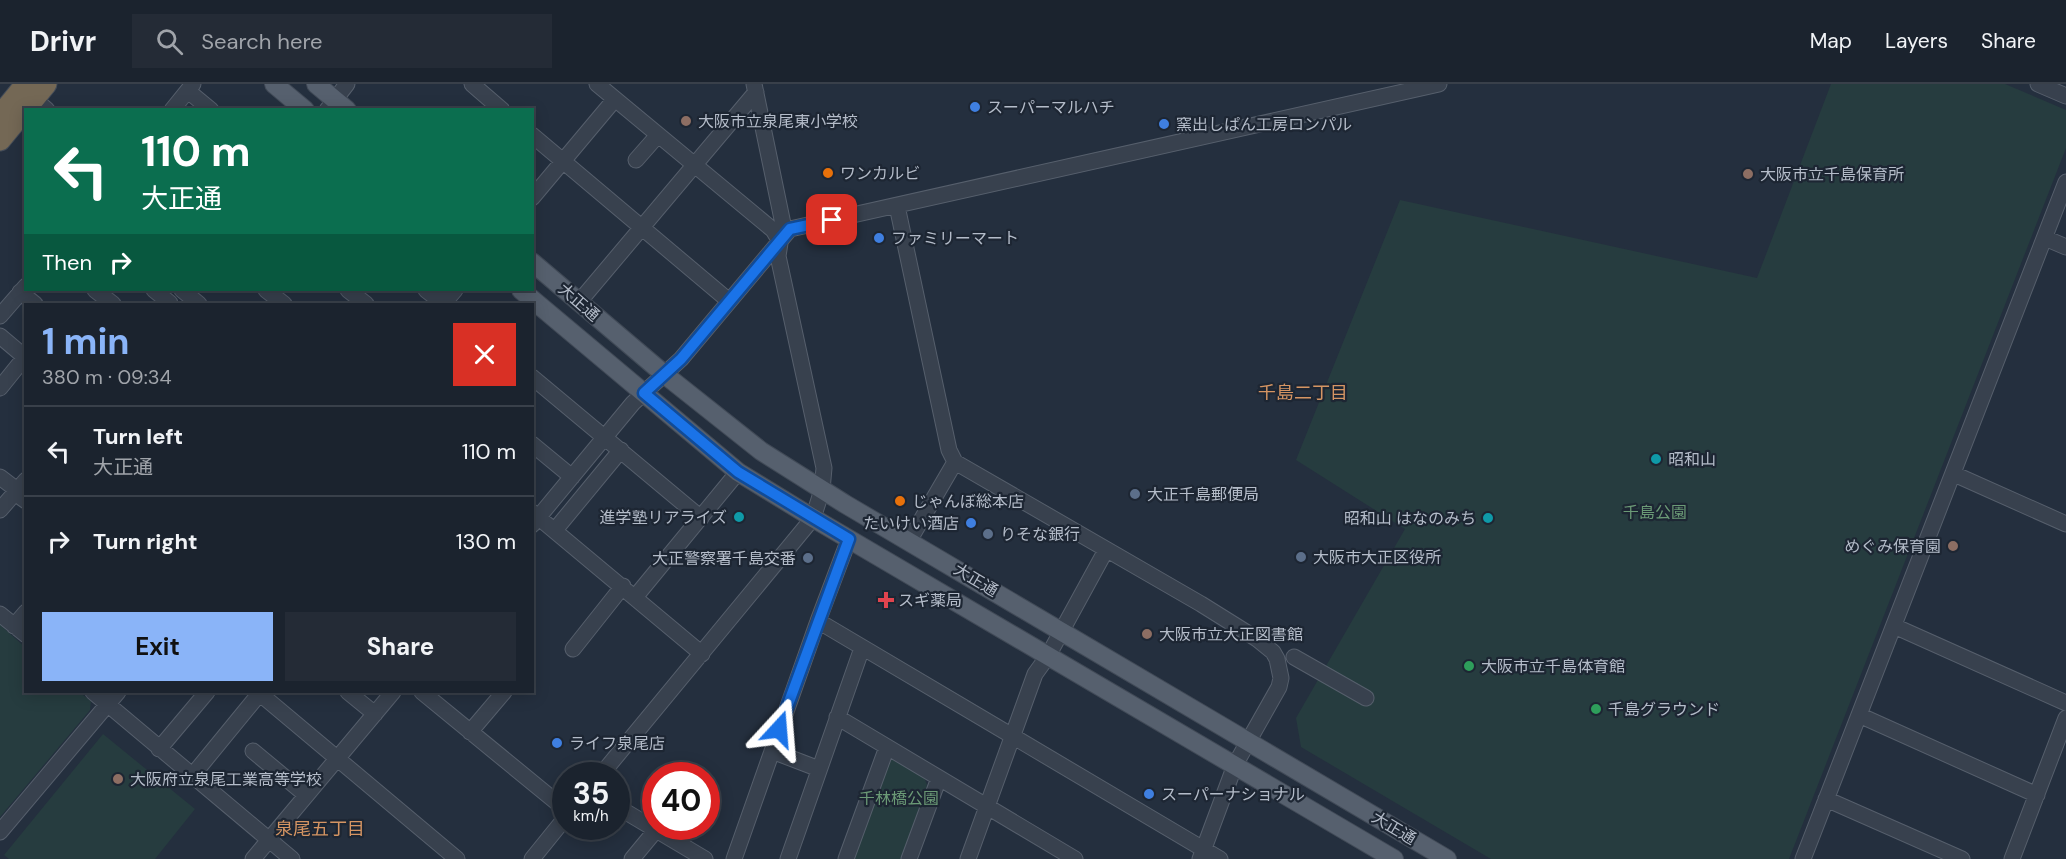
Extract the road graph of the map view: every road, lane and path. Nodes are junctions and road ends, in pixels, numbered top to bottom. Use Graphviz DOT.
graph roads {
  1 [pos="11,84"];
  2 [pos="26,84"];
  3 [pos="55,84"];
  4 [pos="274,84"];
  5 [pos="316,84"];
  6 [pos="347,84"];
  7 [pos="472,84"];
  8 [pos="597,84"];
  9 [pos="1439,84"];
  10 [pos="2038,84"];
  11 [pos="191,87"];
  12 [pos="755,88"];
  13 [pos="2066,96"];
  14 [pos="0,98"];
  15 [pos="615,99"];
  16 [pos="41,102"];
  17 [pos="336,106"];
  18 [pos="174,108"];
  19 [pos="209,108"];
  20 [pos="303,108"];
  21 [pos="500,108"];
  22 [pos="0,116"];
  23 [pos="24,118"];
  24 [pos="24,122"];
  25 [pos="658,135"];
  26 [pos="534,137"];
  27 [pos="0,140"];
  28 [pos="0,151"];
  29 [pos="636,160"];
  30 [pos="563,161"];
  31 [pos="694,165"];
  32 [pos="2066,182"];
  33 [pos="534,196"];
  34 [pos="897,206"];
  35 [pos="642,228"];
  36 [pos="2045,238"];
  37 [pos="779,240"];
  38 [pos="2066,247"];
  39 [pos="534,264"];
  40 [pos="23,289"];
  41 [pos="25,291"];
  42 [pos="96,291"];
  43 [pos="155,291"];
  44 [pos="181,291"];
  45 [pos="183,291"];
  46 [pos="267,291"];
  47 [pos="349,291"];
  48 [pos="427,291"];
  49 [pos="454,291"];
  50 [pos="521,291"];
  51 [pos="729,301"];
  52 [pos="579,302"];
  53 [pos="34,303"];
  54 [pos="109,303"];
  55 [pos="169,303"];
  56 [pos="171,303"];
  57 [pos="198,303"];
  58 [pos="283,303"];
  59 [pos="365,303"];
  60 [pos="442,303"];
  61 [pos="444,303"];
  62 [pos="0,316"];
  63 [pos="0,336"];
  64 [pos="24,356"];
  65 [pos="24,358"];
  66 [pos="664,374"];
  67 [pos="534,379"];
  68 [pos="0,387"];
  69 [pos="644,393"];
  70 [pos="605,437"];
  71 [pos="534,446"];
  72 [pos="621,450"];
  73 [pos="955,462"];
  74 [pos="738,472"];
  75 [pos="1954,474"];
  76 [pos="0,477"];
  77 [pos="572,477"];
  78 [pos="23,490"];
  79 [pos="822,490"];
  80 [pos="0,510"];
  81 [pos="535,518"];
  82 [pos="701,518"];
  83 [pos="813,518"];
  84 [pos="2066,524"];
  85 [pos="555,530"];
  86 [pos="849,539"];
  87 [pos="909,541"];
  88 [pos="1106,550"];
  89 [pos="623,586"];
  90 [pos="636,596"];
  91 [pos="0,614"];
  92 [pos="818,621"];
  93 [pos="1894,626"];
  94 [pos="20,630"];
  95 [pos="1062,631"];
  96 [pos="862,648"];
  97 [pos="573,649"];
  98 [pos="702,654"];
  99 [pos="1048,656"];
  100 [pos="1294,657"];
  101 [pos="94,693"];
  102 [pos="117,693"];
  103 [pos="206,693"];
  104 [pos="258,693"];
  105 [pos="260,693"];
  106 [pos="349,693"];
  107 [pos="392,693"];
  108 [pos="503,693"];
  109 [pos="440,697"];
  110 [pos="1366,698"];
  111 [pos="2066,703"];
  112 [pos="108,704"];
  113 [pos="375,714"];
  114 [pos="1859,716"];
  115 [pos="837,717"];
  116 [pos="2066,718"];
  117 [pos="470,732"];
  118 [pos="1012,736"];
  119 [pos="1249,742"];
  120 [pos="887,747"];
  121 [pos="159,749"];
  122 [pos="253,751"];
  123 [pos="772,751"];
  124 [pos="337,759"];
  125 [pos="612,762"];
  126 [pos="1234,765"];
  127 [pos="819,769"];
  128 [pos="192,776"];
  129 [pos="939,778"];
  130 [pos="306,795"];
  131 [pos="2037,795"];
  132 [pos="552,799"];
  133 [pos="1826,799"];
  134 [pos="987,806"];
  135 [pos="0,832"];
  136 [pos="552,834"];
  137 [pos="269,840"];
  138 [pos="648,840"];
  139 [pos="673,840"];
  140 [pos="1202,854"];
  141 [pos="253,859"];
  142 [pos="292,859"];
  143 [pos="457,859"];
  144 [pos="532,859"];
  145 [pos="632,859"];
  146 [pos="705,859"];
  147 [pos="734,859"];
  148 [pos="788,859"];
  149 [pos="846,859"];
  150 [pos="909,859"];
  151 [pos="968,859"];
  152 [pos="1075,859"];
  153 [pos="1220,859"];
  154 [pos="1394,859"];
  155 [pos="1447,859"];
  156 [pos="1803,859"];
  157 [pos="1962,859"];
  158 [pos="2012,859"];
  1 -- 14 [label="highway"];
  2 -- 22 [label="highway"];
  3 -- 16 [label="highway"];
  4 -- 20 [label="main road"];
  5 -- 17 [label="main road"];
  6 -- 17 [label="street"];
  7 -- 21 [label="street"];
  8 -- 15 [label="street"];
  9 -- 34 [label="street"];
  10 -- 13 [label="street"];
  11 -- 18 [label="street"];
  11 -- 19 [label="street"];
  12 -- 31 [label="street"];
  12 -- 37 [label="street"];
  15 -- 25 [label="street"];
  15 -- 30 [label="street"];
  23 -- 27 [label="highway"];
  24 -- 28 [label="highway"];
  25 -- 29 [label="street"];
  25 -- 31 [label="street"];
  26 -- 30 [label="street"];
  30 -- 33 [label="street"];
  30 -- 35 [label="street"];
  31 -- 35 [label="street"];
  31 -- 37 [label="street"];
  32 -- 36 [label="street"];
  34 -- 37 [label="street"];
  34 -- 73 [label="street"];
  35 -- 51 [label="street"];
  35 -- 52 [label="street"];
  36 -- 38 [label="street"];
  36 -- 75 [label="street"];
  37 -- 51 [label="street"];
  37 -- 79 [label="street"];
  39 -- 52 [label="main road, 大正通"];
  40 -- 62 [label="street"];
  41 -- 53 [label="street"];
  42 -- 54 [label="street"];
  43 -- 55 [label="street"];
  44 -- 56 [label="street"];
  45 -- 57 [label="street"];
  46 -- 58 [label="street"];
  47 -- 59 [label="street"];
  48 -- 60 [label="street"];
  49 -- 61 [label="street"];
  50 -- 69 [label="main road, 大正通"];
  51 -- 66 [label="street"];
  52 -- 66 [label="main road, 大正通"];
  63 -- 64 [label="street"];
  65 -- 68 [label="street"];
  66 -- 69 [label="street"];
  66 -- 79 [label="main road, 大正通"];
  67 -- 70 [label="street"];
  69 -- 70 [label="street"];
  69 -- 74 [label="main road, 大正通"];
  70 -- 72 [label="street"];
  70 -- 77 [label="street"];
  71 -- 77 [label="street"];
  72 -- 82 [label="street"];
  72 -- 85 [label="street"];
  73 -- 87 [label="street"];
  73 -- 88 [label="street"];
  74 -- 82 [label="street"];
  74 -- 83 [label="main road, 大正通"];
  75 -- 84 [label="street"];
  75 -- 93 [label="street"];
  76 -- 78 [label="street"];
  77 -- 81 [label="street"];
  78 -- 80 [label="street"];
  79 -- 83 [label="street"];
  79 -- 87 [label="main road, 大正通"];
  81 -- 85 [label="street"];
  82 -- 90 [label="street"];
  83 -- 86 [label="main road, 大正通"];
  83 -- 98 [label="street"];
  85 -- 89 [label="street"];
  86 -- 92 [label="street"];
  86 -- 99 [label="main road, 大正通"];
  87 -- 95 [label="main road, 大正通"];
  88 -- 95 [label="street"];
  88 -- 119 [label="street"];
  89 -- 90 [label="street"];
  89 -- 97 [label="street"];
  90 -- 98 [label="street"];
  91 -- 94 [label="street"];
  92 -- 96 [label="street"];
  92 -- 123 [label="street"];
  93 -- 111 [label="street"];
  93 -- 114 [label="street"];
  95 -- 99 [label="street"];
  95 -- 119 [label="main road, 大正通"];
  96 -- 115 [label="street"];
  96 -- 118 [label="street"];
  98 -- 125 [label="street"];
  99 -- 118 [label="street"];
  99 -- 126 [label="main road, 大正通"];
  100 -- 110 [label="street"];
  101 -- 112 [label="street"];
  102 -- 112 [label="street"];
  103 -- 121 [label="street"];
  104 -- 128 [label="street"];
  105 -- 124 [label="street"];
  106 -- 113 [label="street"];
  107 -- 113 [label="street"];
  108 -- 117 [label="street"];
  109 -- 117 [label="street"];
  112 -- 121 [label="street"];
  112 -- 135 [label="street"];
  113 -- 124 [label="street"];
  114 -- 131 [label="street"];
  114 -- 133 [label="street"];
  115 -- 120 [label="street"];
  115 -- 127 [label="street"];
  116 -- 131 [label="street"];
  117 -- 132 [label="street"];
  118 -- 134 [label="street"];
  118 -- 140 [label="street"];
  119 -- 126 [label="street"];
  119 -- 155 [label="main road, 大正通"];
  120 -- 129 [label="street"];
  120 -- 149 [label="street"];
  121 -- 128 [label="street"];
  122 -- 130 [label="street"];
  123 -- 127 [label="street"];
  123 -- 147 [label="street"];
  124 -- 130 [label="street"];
  124 -- 143 [label="street"];
  126 -- 140 [label="street"];
  126 -- 154 [label="main road, 大正通"];
  127 -- 148 [label="street"];
  128 -- 137 [label="street"];
  129 -- 134 [label="street"];
  129 -- 150 [label="street"];
  130 -- 137 [label="street"];
  131 -- 158 [label="street"];
  133 -- 156 [label="street"];
  133 -- 157 [label="street"];
  134 -- 151 [label="street"];
  134 -- 152 [label="street"];
  136 -- 144 [label="street"];
  137 -- 141 [label="street"];
  137 -- 142 [label="street"];
  138 -- 145 [label="street"];
  139 -- 146 [label="street"];
  140 -- 153 [label="street"];
}
